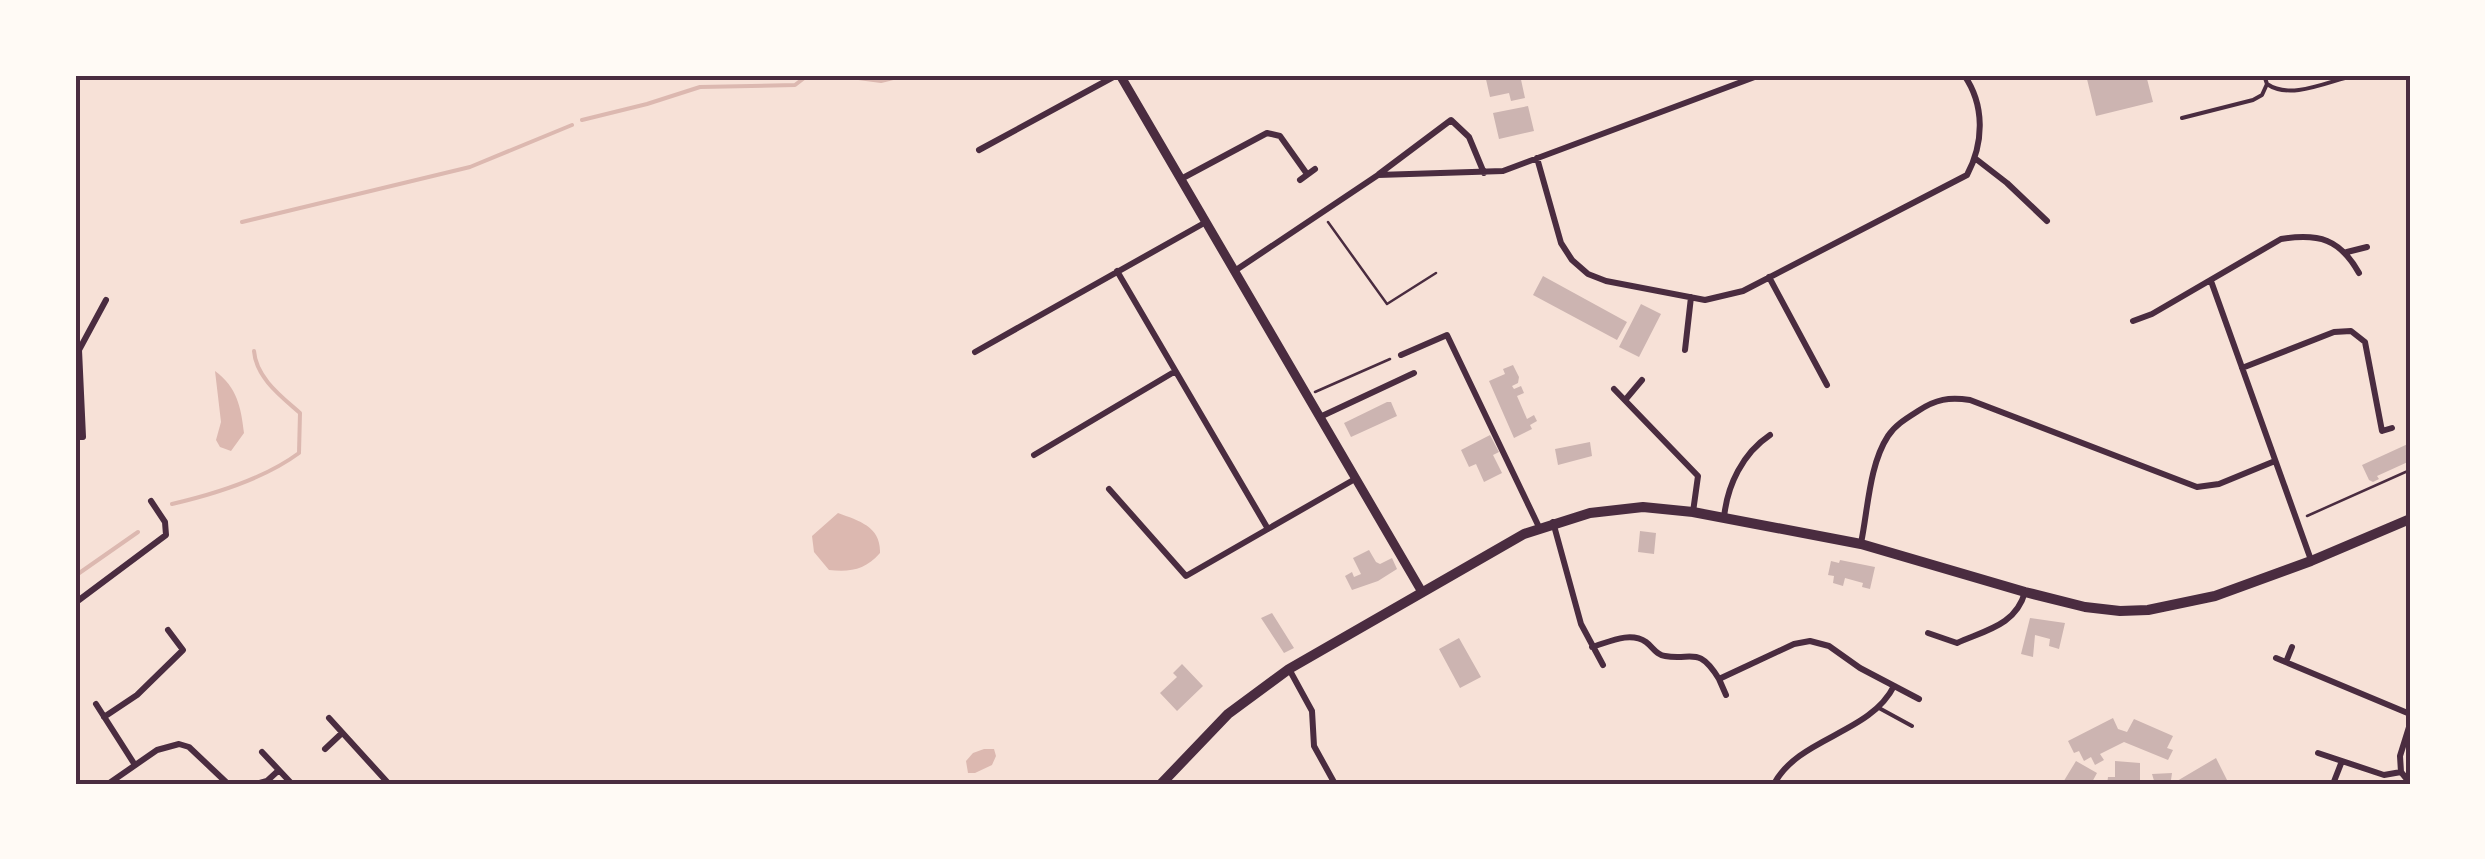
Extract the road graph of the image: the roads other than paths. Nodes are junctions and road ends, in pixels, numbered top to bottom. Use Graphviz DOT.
graph roads {
  1 [pos="1119,75"];
  2 [pos="1760,75"];
  3 [pos="1964,75"];
  4 [pos="2264,75"];
  5 [pos="2352,76"];
  6 [pos="2266,84"];
  7 [pos="2182,118"];
  8 [pos="979,150"];
  9 [pos="1536,158"];
  10 [pos="1976,159"];
  11 [pos="1484,173"];
  12 [pos="1378,174"];
  13 [pos="1182,179"];
  14 [pos="1300,180"];
  15 [pos="2047,221"];
  16 [pos="1206,222"];
  17 [pos="2367,248"];
  18 [pos="2347,252"];
  19 [pos="1236,270"];
  20 [pos="1117,271"];
  21 [pos="2359,273"];
  22 [pos="1769,277"];
  23 [pos="2211,281"];
  24 [pos="1691,297"];
  25 [pos="106,300"];
  26 [pos="2133,321"];
  27 [pos="77,350"];
  28 [pos="1685,350"];
  29 [pos="976,352"];
  30 [pos="1401,355"];
  31 [pos="2242,368"];
  32 [pos="1174,372"];
  33 [pos="1414,372"];
  34 [pos="1642,380"];
  35 [pos="1827,384"];
  36 [pos="1614,389"];
  37 [pos="1626,399"];
  38 [pos="1322,416"];
  39 [pos="2392,428"];
  40 [pos="2382,431"];
  41 [pos="1770,435"];
  42 [pos="2373,435"];
  43 [pos="75,437"];
  44 [pos="1034,455"];
  45 [pos="2275,461"];
  46 [pos="1355,478"];
  47 [pos="1109,489"];
  48 [pos="151,501"];
  49 [pos="1692,512"];
  50 [pos="1724,518"];
  51 [pos="2410,519"];
  52 [pos="1552,522"];
  53 [pos="1539,526"];
  54 [pos="1268,529"];
  55 [pos="1860,544"];
  56 [pos="2311,562"];
  57 [pos="1422,592"];
  58 [pos="2025,592"];
  59 [pos="75,603"];
  60 [pos="168,630"];
  61 [pos="1928,633"];
  62 [pos="1592,647"];
  63 [pos="2292,647"];
  64 [pos="183,650"];
  65 [pos="192,654"];
  66 [pos="2276,658"];
  67 [pos="2286,662"];
  68 [pos="1603,666"];
  69 [pos="1289,669"];
  70 [pos="1718,678"];
  71 [pos="1894,686"];
  72 [pos="1726,695"];
  73 [pos="1919,699"];
  74 [pos="96,704"];
  75 [pos="1879,708"];
  76 [pos="2410,714"];
  77 [pos="104,716"];
  78 [pos="329,718"];
  79 [pos="2410,724"];
  80 [pos="1912,726"];
  81 [pos="342,733"];
  82 [pos="325,750"];
  83 [pos="262,752"];
  84 [pos="2318,753"];
  85 [pos="2342,761"];
  86 [pos="135,764"];
  87 [pos="279,770"];
  88 [pos="2401,772"];
  89 [pos="227,783"];
  90 [pos="108,784"];
  91 [pos="237,784"];
  92 [pos="256,784"];
  93 [pos="292,784"];
  94 [pos="389,784"];
  95 [pos="1161,784"];
  96 [pos="1335,784"];
  97 [pos="1774,784"];
  98 [pos="2332,784"];
  99 [pos="2410,784"];
  1 -- 8 [label="street"];
  1 -- 13 [label="street"];
  2 -- 9 [label="street"];
  3 -- 10 [label="street"];
  4 -- 6 [label="lane"];
  5 -- 6 [label="lane"];
  6 -- 7 [label="lane"];
  9 -- 11 [label="street"];
  9 -- 24 [label="street"];
  10 -- 15 [label="street"];
  10 -- 22 [label="street"];
  11 -- 12 [label="street"];
  11 -- 12 [label="street"];
  12 -- 19 [label="street"];
  13 -- 14 [label="street"];
  13 -- 16 [label="street"];
  16 -- 19 [label="street"];
  16 -- 20 [label="street"];
  17 -- 18 [label="street"];
  18 -- 21 [label="street"];
  18 -- 23 [label="street"];
  19 -- 38 [label="street"];
  20 -- 29 [label="street"];
  20 -- 32 [label="street"];
  22 -- 24 [label="street"];
  22 -- 35 [label="street"];
  23 -- 26 [label="street"];
  23 -- 31 [label="street"];
  24 -- 28 [label="street"];
  25 -- 27 [label="street"];
  27 -- 43 [label="street"];
  30 -- 53 [label="street"];
  31 -- 40 [label="street"];
  31 -- 45 [label="street"];
  32 -- 44 [label="street"];
  32 -- 54 [label="street"];
  33 -- 38 [label="street"];
  34 -- 37 [label="street"];
  36 -- 37 [label="street"];
  37 -- 49 [label="street"];
  38 -- 46 [label="street"];
  39 -- 40 [label="street"];
  40 -- 42 [label="street"];
  41 -- 50 [label="street"];
  45 -- 55 [label="street"];
  45 -- 56 [label="street"];
  46 -- 54 [label="street"];
  46 -- 57 [label="street"];
  47 -- 54 [label="street"];
  48 -- 59 [label="street"];
  49 -- 50 [label="main road"];
  49 -- 52 [label="main road"];
  50 -- 55 [label="main road"];
  51 -- 56 [label="main road"];
  52 -- 53 [label="main road"];
  52 -- 62 [label="street"];
  53 -- 57 [label="main road"];
  55 -- 58 [label="main road"];
  56 -- 58 [label="main road"];
  57 -- 69 [label="main road"];
  58 -- 61 [label="street"];
  60 -- 64 [label="street"];
  62 -- 68 [label="street"];
  62 -- 70 [label="street"];
  63 -- 67 [label="street"];
  64 -- 65 [label="street"];
  64 -- 77 [label="street"];
  66 -- 67 [label="street"];
  67 -- 76 [label="street"];
  69 -- 95 [label="main road"];
  69 -- 96 [label="street"];
  70 -- 71 [label="street"];
  70 -- 72 [label="street"];
  71 -- 73 [label="street"];
  71 -- 75 [label="street"];
  74 -- 77 [label="street"];
  75 -- 80 [label="lane"];
  75 -- 97 [label="street"];
  77 -- 86 [label="street"];
  78 -- 81 [label="street"];
  79 -- 88 [label="street"];
  81 -- 82 [label="street"];
  81 -- 94 [label="street"];
  83 -- 87 [label="street"];
  84 -- 85 [label="street"];
  85 -- 88 [label="street"];
  85 -- 98 [label="street"];
  86 -- 89 [label="street"];
  86 -- 90 [label="street"];
  87 -- 92 [label="street"];
  87 -- 93 [label="street"];
  88 -- 99 [label="street"];
  89 -- 91 [label="street"];
}
